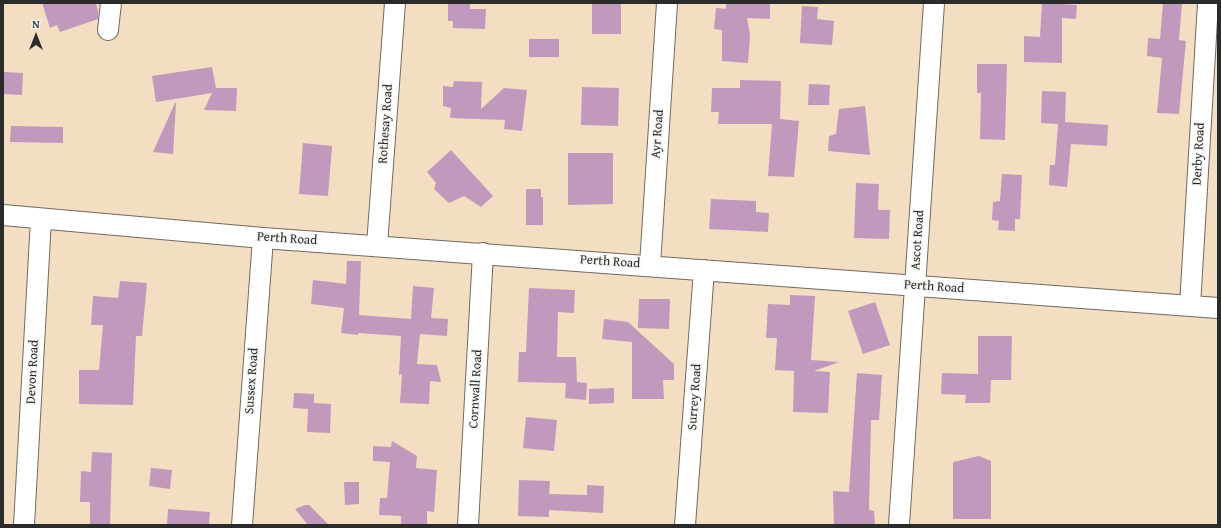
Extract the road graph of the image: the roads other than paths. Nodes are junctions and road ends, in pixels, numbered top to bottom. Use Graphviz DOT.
graph roads {
  1 [pos="111,3"];
  2 [pos="395,3"];
  3 [pos="667,3"];
  4 [pos="934,3"];
  5 [pos="1208,3"];
  6 [pos="108,30"];
  7 [pos="3,215"];
  8 [pos="41,219"];
  9 [pos="263,238"];
  10 [pos="377,245"];
  11 [pos="483,254"];
  12 [pos="650,265"];
  13 [pos="704,270"];
  14 [pos="915,285"];
  15 [pos="1190,306"];
  16 [pos="1218,308"];
  17 [pos="24,525"];
  18 [pos="242,525"];
  19 [pos="468,525"];
  20 [pos="685,525"];
  21 [pos="900,525"];
  1 -- 6 [label="street"];
  2 -- 10 [label="street, Rothesay Road"];
  3 -- 12 [label="street, Ayr Road"];
  4 -- 14 [label="street, Ascot Road"];
  5 -- 15 [label="street, Derby Road"];
  7 -- 8 [label="street, Perth Road"];
  8 -- 9 [label="street, Perth Road"];
  8 -- 17 [label="street, Devon Road"];
  9 -- 10 [label="street, Perth Road"];
  9 -- 18 [label="street, Sussex Road"];
  10 -- 11 [label="street, Perth Road"];
  11 -- 12 [label="street, Perth Road"];
  11 -- 19 [label="street, Cornwall Road"];
  12 -- 13 [label="street, Perth Road"];
  13 -- 14 [label="street, Perth Road"];
  13 -- 20 [label="street, Surrey Road"];
  14 -- 15 [label="street, Perth Road"];
  14 -- 21 [label="street, Ascot Road"];
  15 -- 16 [label="street, Perth Road"];
}
